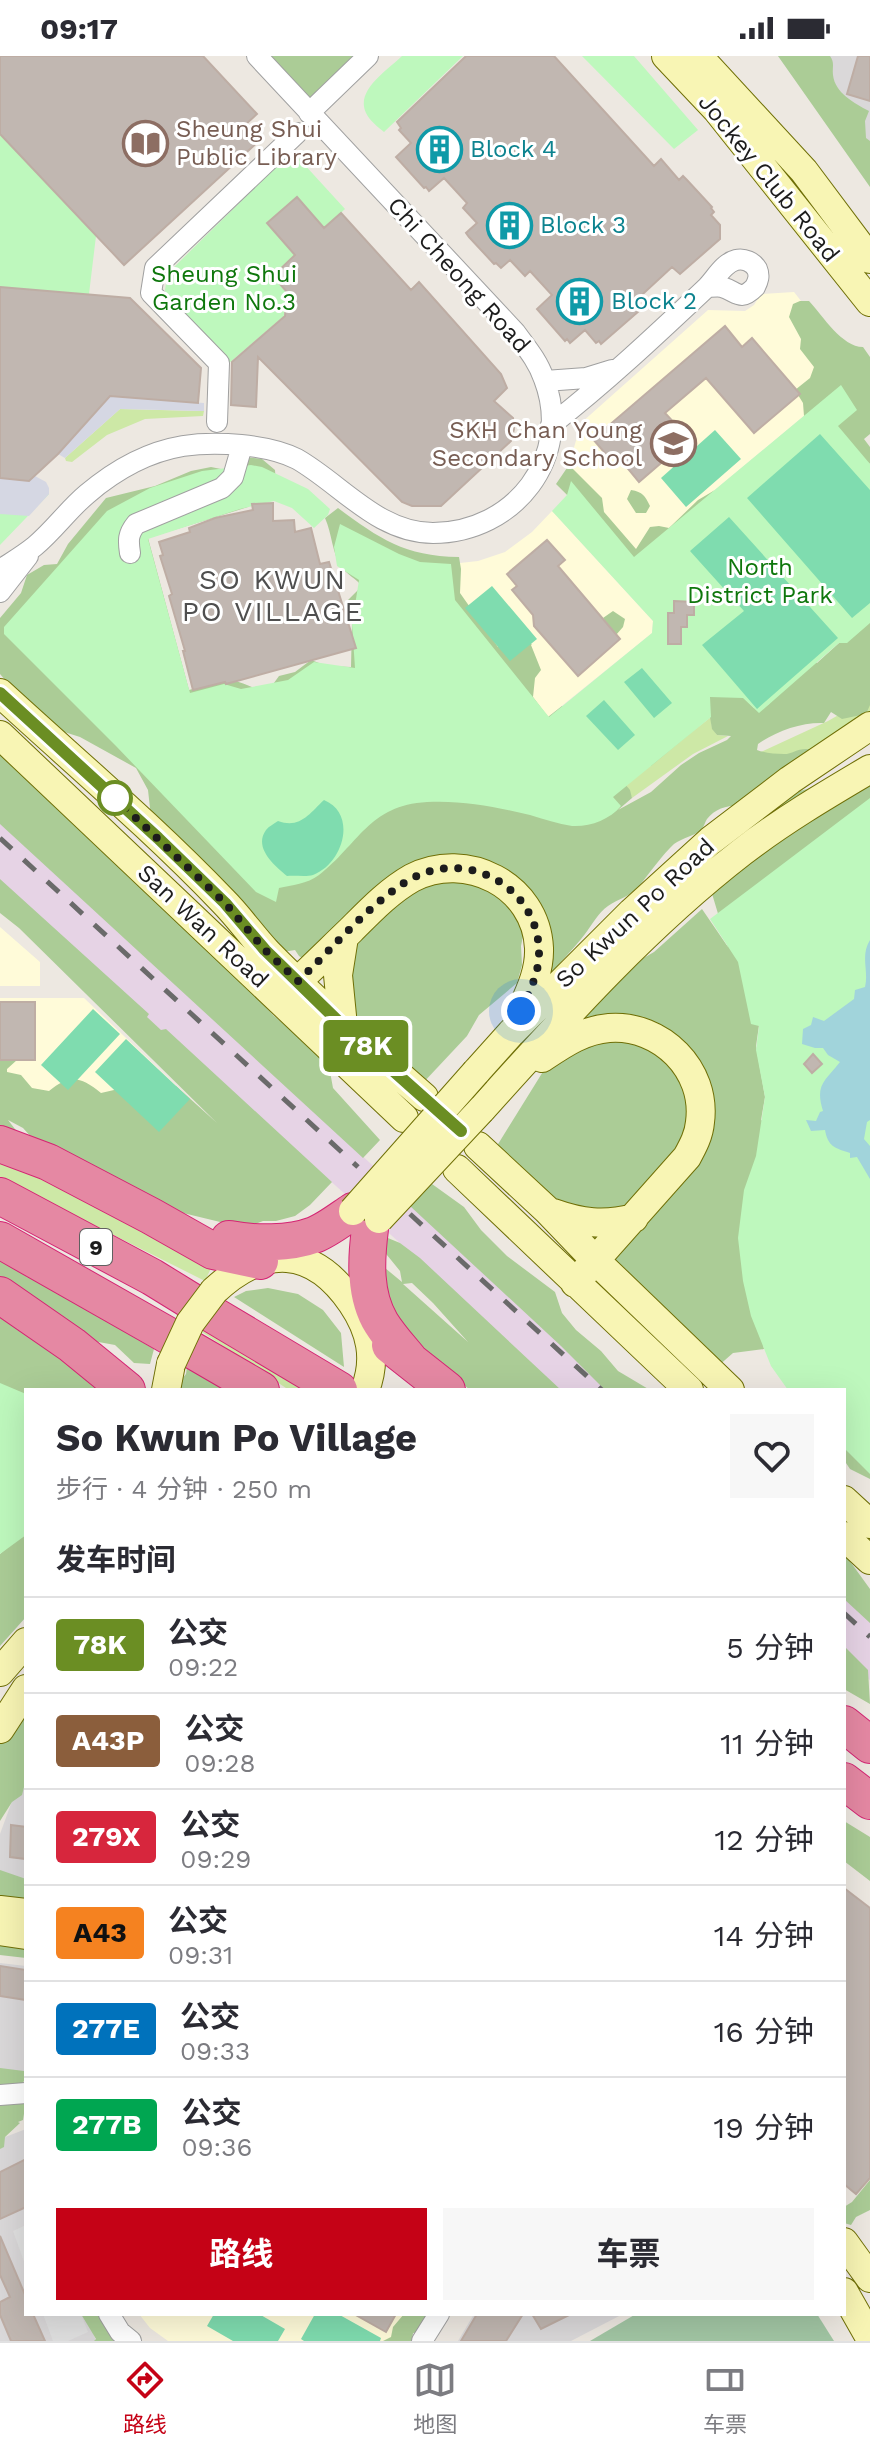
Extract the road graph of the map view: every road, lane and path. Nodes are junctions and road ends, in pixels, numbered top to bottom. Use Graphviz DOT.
graph roads {
  1 [pos="257,56"];
  2 [pos="368,56"];
  3 [pos="666,56"];
  4 [pos="698,56"];
  5 [pos="309,113"];
  6 [pos="297,133"];
  7 [pos="870,259"];
  8 [pos="707,287"];
  9 [pos="870,302"];
  10 [pos="624,363"];
  11 [pos="545,381"];
  12 [pos="217,422"];
  13 [pos="551,425"];
  14 [pos="242,446"];
  15 [pos="35,546"];
  16 [pos="130,553"];
  17 [pos="0,570"];
  18 [pos="0,592"];
  19 [pos="0,693"];
  20 [pos="870,726"];
  21 [pos="0,735"];
  22 [pos="870,769"];
  23 [pos="344,937"];
  24 [pos="288,990"];
  25 [pos="343,1026"];
  26 [pos="511,1033"];
  27 [pos="509,1079"];
  28 [pos="424,1097"];
  29 [pos="404,1118"];
  30 [pos="0,1144"];
  31 [pos="478,1146"];
  32 [pos="457,1169"];
  33 [pos="0,1196"];
  34 [pos="548,1211"];
  35 [pos="151,1216"];
  36 [pos="634,1218"];
  37 [pos="361,1220"];
  38 [pos="0,1240"];
  39 [pos="273,1260"];
  40 [pos="595,1260"];
  41 [pos="575,1283"];
  42 [pos="0,1295"];
  43 [pos="205,1302"];
  44 [pos="360,1315"];
  45 [pos="173,1359"];
  46 [pos="409,1359"];
  47 [pos="357,1387"];
  48 [pos="125,1388"];
  49 [pos="255,1388"];
  50 [pos="445,1388"];
  51 [pos="687,1388"];
  52 [pos="728,1388"];
  53 [pos="846,1502"];
  54 [pos="870,1524"];
  55 [pos="846,1538"];
  56 [pos="870,1560"];
  57 [pos="24,1644"];
  58 [pos="0,1672"];
  59 [pos="24,1692"];
  60 [pos="846,1726"];
  61 [pos="0,1729"];
  62 [pos="870,1745"];
  63 [pos="846,1783"];
  64 [pos="870,1801"];
  65 [pos="0,1910"];
  66 [pos="24,1913"];
  67 [pos="0,1931"];
  68 [pos="24,1935"];
  69 [pos="24,2093"];
  70 [pos="0,2095"];
  71 [pos="846,2245"];
  72 [pos="870,2278"];
  73 [pos="846,2296"];
  74 [pos="110,2316"];
  75 [pos="438,2316"];
  76 [pos="870,2338"];
  77 [pos="131,2341"];
  78 [pos="422,2341"];
  1 -- 5 [label="street, Chi Cheong Road"];
  2 -- 5 [label="street"];
  3 -- 9 [label="main road, Jockey Club Road"];
  4 -- 7 [label="main road, Jockey Club Road"];
  5 -- 11 [label="street, Chi Cheong Road"];
  6 -- 12 [label="street"];
  8 -- 10 [label="street"];
  10 -- 11 [label="street"];
  10 -- 13 [label="street"];
  11 -- 13 [label="street, Chi Cheong Road"];
  13 -- 14 [label="street, Chi Cheong Road"];
  14 -- 15 [label="street, Chi Cheong Road"];
  14 -- 16 [label="street"];
  15 -- 17 [label="street"];
  15 -- 18 [label="street, Chi Cheong Road"];
  19 -- 24 [label="main road, San Wan Road"];
  20 -- 26 [label="main road, So Kwun Po Road"];
  21 -- 24 [label="main road, San Wan Road"];
  22 -- 27 [label="main road, So Kwun Po Road"];
  23 -- 24 [label="main road"];
  23 -- 25 [label="main road"];
  23 -- 26 [label="main road"];
  24 -- 25 [label="main road, San Wan Road"];
  24 -- 29 [label="main road, San Wan Road"];
  25 -- 28 [label="main road, San Wan Road"];
  26 -- 37 [label="main road, So Kwun Po Road, bridge"];
  27 -- 36 [label="main road"];
  27 -- 37 [label="main road, So Kwun Po Road, bridge"];
  30 -- 35 [label="highway"];
  31 -- 34 [label="main road"];
  32 -- 41 [label="main road"];
  33 -- 43 [label="highway, 9"];
  34 -- 36 [label="main road"];
  34 -- 40 [label="main road"];
  35 -- 37 [label="highway"];
  35 -- 39 [label="highway"];
  36 -- 40 [label="main road"];
  37 -- 39 [label="main road, So Kwun Po Road"];
  37 -- 44 [label="main road, So Kwun Po Road"];
  37 -- 46 [label="highway"];
  38 -- 45 [label="highway, 9"];
  39 -- 43 [label="main road, So Kwun Po Road"];
  39 -- 44 [label="main road"];
  40 -- 41 [label="main road"];
  40 -- 52 [label="main road"];
  41 -- 51 [label="main road"];
  42 -- 48 [label="highway"];
  43 -- 45 [label="main road, So Kwun Po Road, bridge"];
  43 -- 47 [label="highway, 9"];
  44 -- 46 [label="highway"];
  44 -- 47 [label="main road, So Kwun Po Road"];
  45 -- 49 [label="highway, 9"];
  46 -- 50 [label="highway"];
  53 -- 54 [label="main road"];
  55 -- 56 [label="main road"];
  57 -- 58 [label="main road"];
  59 -- 61 [label="main road"];
  60 -- 62 [label="highway"];
  63 -- 64 [label="highway"];
  65 -- 66 [label="main road"];
  67 -- 68 [label="main road"];
  69 -- 70 [label="street"];
  71 -- 72 [label="main road"];
  73 -- 76 [label="main road"];
  74 -- 77 [label="street"];
  75 -- 78 [label="street"];
}
